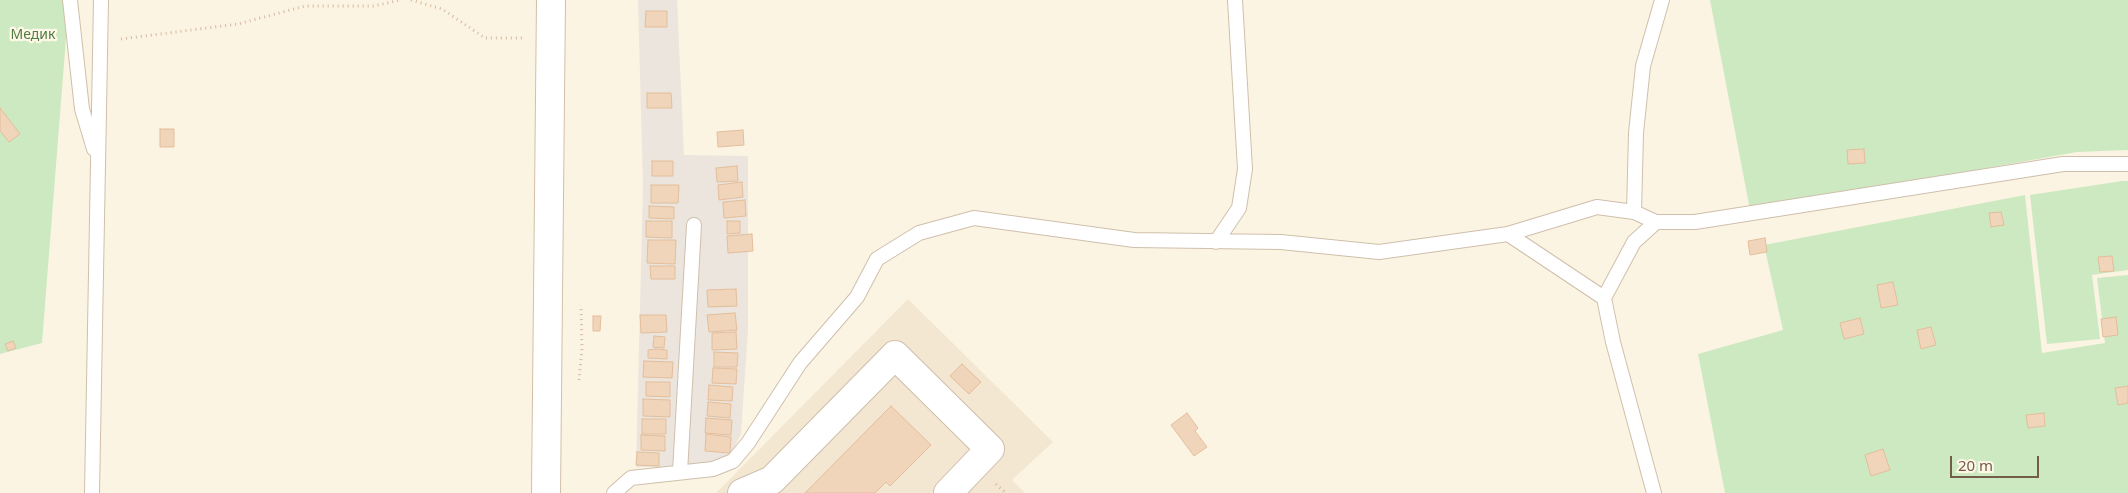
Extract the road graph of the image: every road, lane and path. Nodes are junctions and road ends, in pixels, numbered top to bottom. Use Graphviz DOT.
graph roads {
  1 [pos="70,0"];
  2 [pos="100,0"];
  3 [pos="401,0"];
  4 [pos="411,0"];
  5 [pos="551,0"];
  6 [pos="1235,0"];
  7 [pos="1662,0"];
  8 [pos="551,37"];
  9 [pos="100,41"];
  10 [pos="98,162"];
  11 [pos="2128,164"];
  12 [pos="1634,212"];
  13 [pos="1656,222"];
  14 [pos="694,224"];
  15 [pos="1508,234"];
  16 [pos="1216,242"];
  17 [pos="1604,298"];
  18 [pos="680,472"];
  19 [pos="92,493"];
  20 [pos="546,493"];
  21 [pos="614,493"];
  22 [pos="742,493"];
  23 [pos="948,493"];
  24 [pos="1654,493"];
  1 -- 10 [label="lane"];
  2 -- 9 [label="lane"];
  3 -- 9 [label="path"];
  4 -- 8 [label="path"];
  5 -- 8 [label="street"];
  6 -- 16 [label="lane"];
  7 -- 12 [label="lane"];
  8 -- 20 [label="street"];
  9 -- 10 [label="lane"];
  10 -- 19 [label="lane"];
  11 -- 13 [label="lane"];
  12 -- 13 [label="lane"];
  12 -- 15 [label="lane"];
  13 -- 17 [label="lane"];
  14 -- 18 [label="lane"];
  15 -- 16 [label="lane"];
  15 -- 17 [label="lane"];
  16 -- 18 [label="lane"];
  17 -- 24 [label="lane"];
  18 -- 21 [label="lane"];
  22 -- 23 [label="street"];
}
